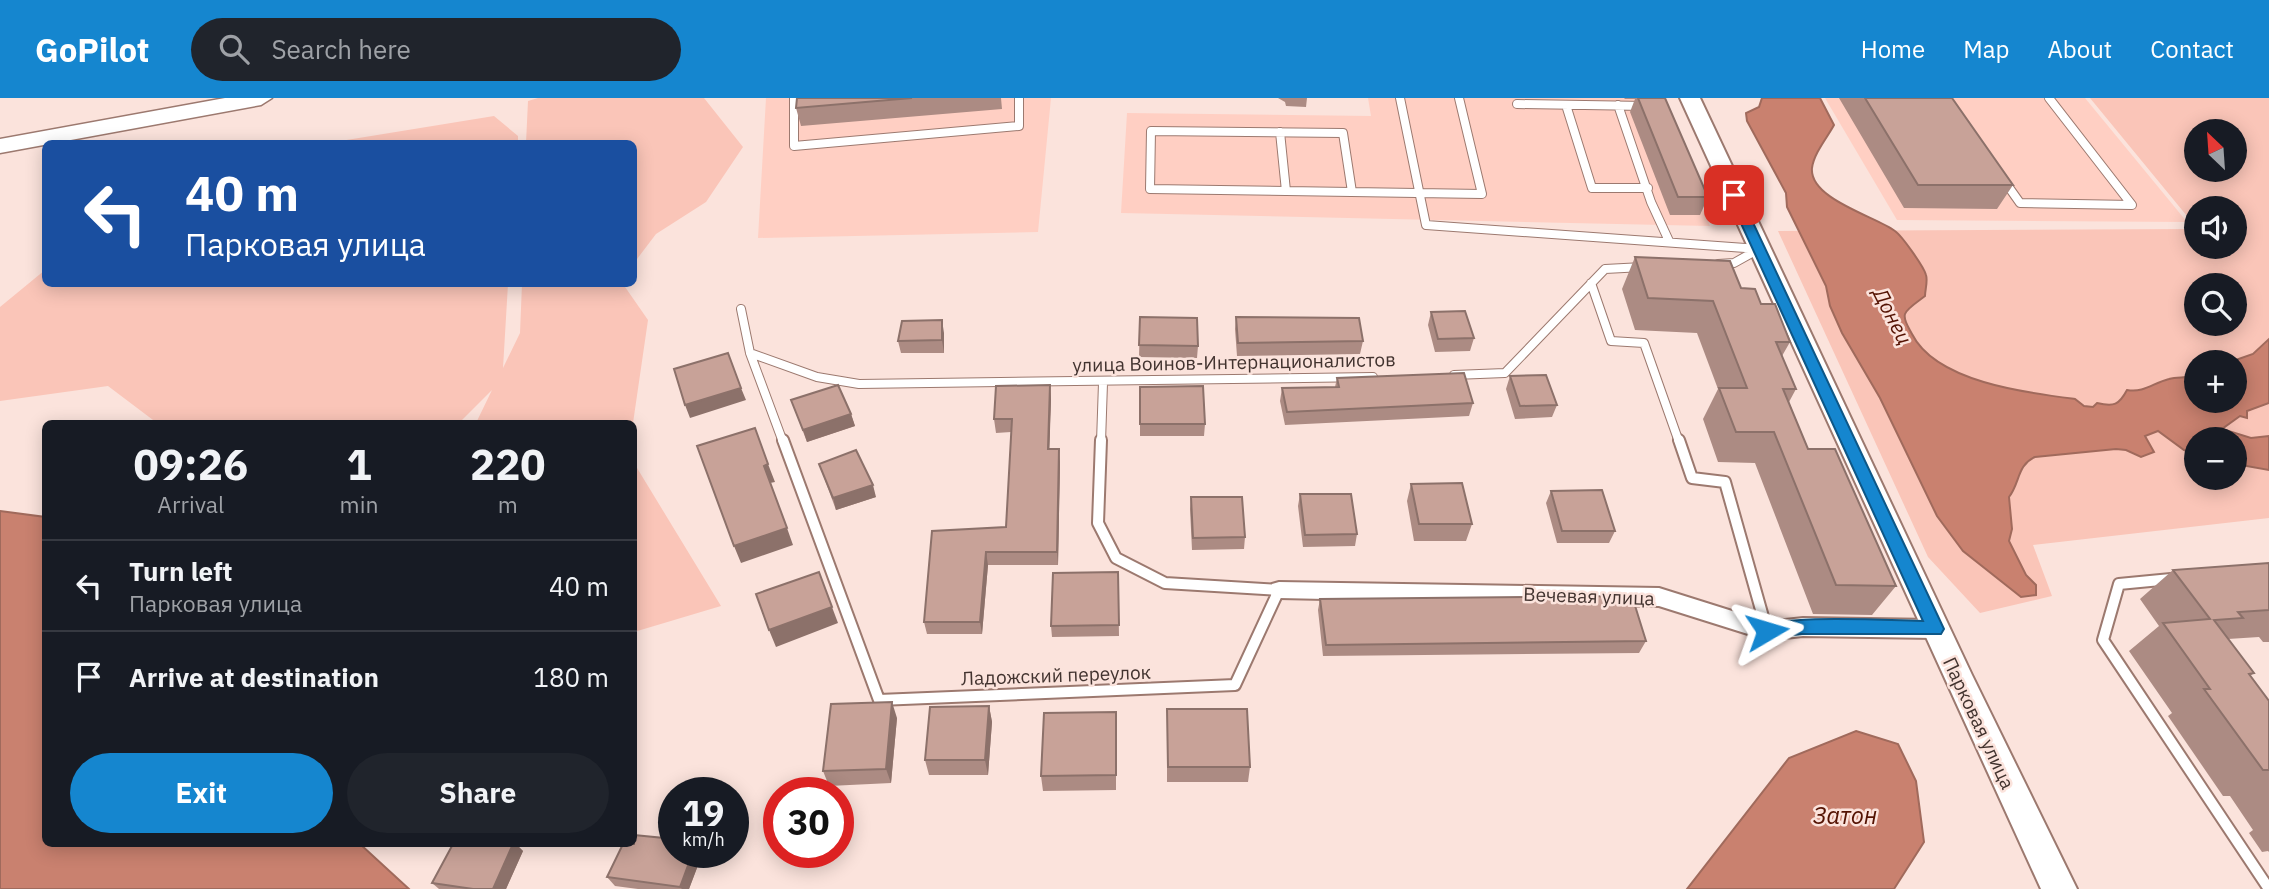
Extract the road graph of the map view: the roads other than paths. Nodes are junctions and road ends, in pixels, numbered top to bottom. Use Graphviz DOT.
graph roads {
  1 [pos="183,98"];
  2 [pos="261,98"];
  3 [pos="794,98"];
  4 [pos="1019,98"];
  5 [pos="1400,98"];
  6 [pos="1459,98"];
  7 [pos="1690,98"];
  8 [pos="2049,98"];
  9 [pos="1517,104"];
  10 [pos="1566,105"];
  11 [pos="1618,105"];
  12 [pos="1645,106"];
  13 [pos="1280,132"];
  14 [pos="0,134"];
  15 [pos="0,146"];
  16 [pos="1998,172"];
  17 [pos="1648,188"];
  18 [pos="1286,191"];
  19 [pos="1352,192"];
  20 [pos="1419,193"];
  21 [pos="1669,241"];
  22 [pos="1759,249"];
  23 [pos="1708,264"];
  24 [pos="1657,267"];
  25 [pos="1591,283"];
  26 [pos="741,309"];
  27 [pos="750,353"];
  28 [pos="1437,375"];
  29 [pos="1383,376"];
  30 [pos="1103,383"];
  31 [pos="2187,578"];
  32 [pos="1279,590"];
  33 [pos="1935,629"];
  34 [pos="1767,631"];
  35 [pos="2059,889"];
  36 [pos="2269,889"];
  1 -- 14 [label="main road"];
  2 -- 15 [label="main road"];
  3 -- 4 [label="lane"];
  5 -- 20 [label="lane"];
  6 -- 20 [label="lane"];
  7 -- 22 [label="street, Парковая улица"];
  8 -- 16 [label="lane"];
  9 -- 10 [label="lane"];
  10 -- 11 [label="lane"];
  10 -- 17 [label="lane"];
  11 -- 12 [label="lane"];
  11 -- 17 [label="lane"];
  13 -- 18 [label="lane"];
  13 -- 18 [label="lane"];
  13 -- 19 [label="lane"];
  17 -- 21 [label="lane"];
  18 -- 19 [label="lane"];
  19 -- 20 [label="lane"];
  20 -- 21 [label="lane"];
  21 -- 22 [label="lane"];
  22 -- 23 [label="lane"];
  22 -- 33 [label="street, Парковая улица"];
  24 -- 25 [label="lane"];
  25 -- 28 [label="lane"];
  25 -- 34 [label="lane"];
  26 -- 27 [label="lane"];
  27 -- 30 [label="lane, улица Воинов-Интернационалистов"];
  27 -- 32 [label="lane, Ладожский переулок"];
  29 -- 30 [label="lane, улица Воинов-Интернационалистов"];
  30 -- 32 [label="lane"];
  31 -- 36 [label="lane"];
  32 -- 34 [label="street, Вечевая улица"];
  33 -- 34 [label="street, Вечевая улица"];
  33 -- 35 [label="street, Парковая улица"];
}
